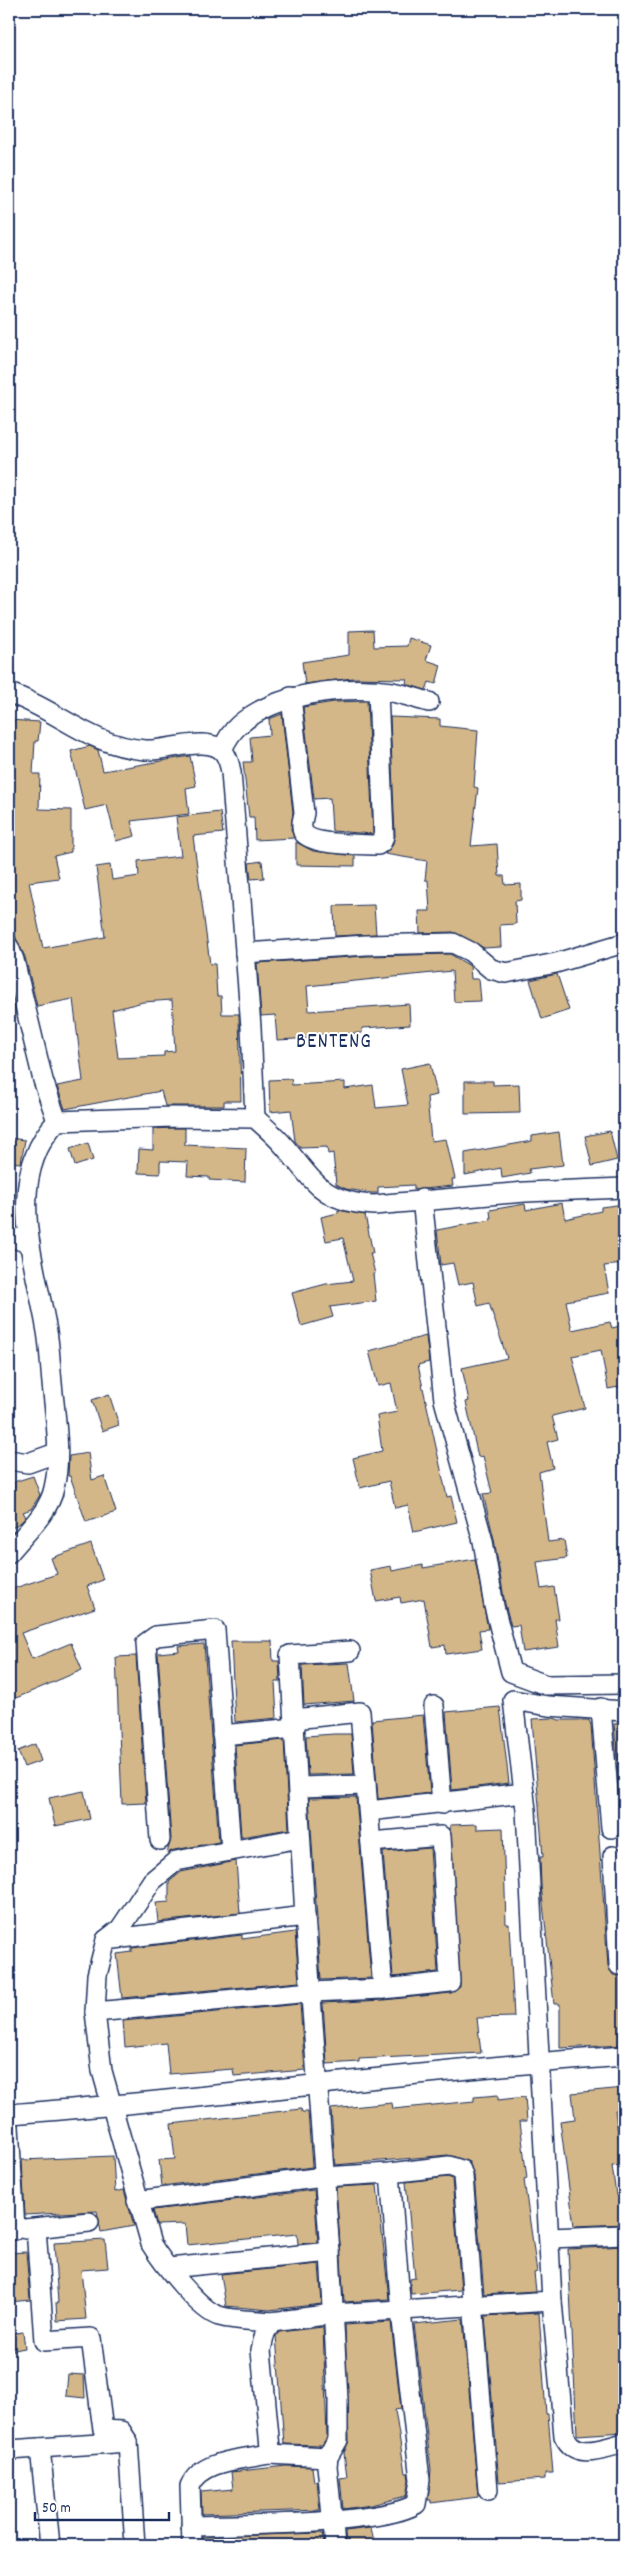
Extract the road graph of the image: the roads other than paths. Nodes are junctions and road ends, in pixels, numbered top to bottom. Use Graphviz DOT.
graph roads {
  1 [pos="378,691"];
  2 [pos="9,694"];
  3 [pos="291,697"];
  4 [pos="429,702"];
  5 [pos="222,750"];
  6 [pos="624,943"];
  7 [pos="9,947"];
  8 [pos="245,953"];
  9 [pos="255,1118"];
  10 [pos="58,1121"];
  11 [pos="624,1188"];
  12 [pos="422,1199"];
  13 [pos="9,1236"];
  14 [pos="30,1244"];
  15 [pos="56,1453"];
  16 [pos="9,1460"];
  17 [pos="9,1553"];
  18 [pos="350,1651"];
  19 [pos="624,1684"];
  20 [pos="434,1706"];
  21 [pos="601,1708"];
  22 [pos="624,1712"];
  23 [pos="295,1723"];
  24 [pos="222,1735"];
  25 [pos="366,1785"];
  26 [pos="299,1787"];
  27 [pos="524,1793"];
  28 [pos="442,1804"];
  29 [pos="368,1811"];
  30 [pos="611,1828"];
  31 [pos="300,1838"];
  32 [pos="160,1840"];
  33 [pos="371,1842"];
  34 [pos="231,1850"];
  35 [pos="613,1856"];
  36 [pos="304,1916"];
  37 [pos="106,1940"];
  38 [pos="624,1965"];
  39 [pos="383,1989"];
  40 [pos="310,1992"];
  41 [pos="95,2012"];
  42 [pos="624,2056"];
  43 [pos="539,2062"];
  44 [pos="317,2084"];
  45 [pos="112,2107"];
  46 [pos="9,2114"];
  47 [pos="9,2126"];
  48 [pos="390,2173"];
  49 [pos="323,2177"];
  50 [pos="137,2200"];
  51 [pos="89,2222"];
  52 [pos="36,2228"];
  53 [pos="12,2230"];
  54 [pos="624,2235"];
  55 [pos="550,2238"];
  56 [pos="330,2252"];
  57 [pos="169,2268"];
  58 [pos="552,2301"];
  59 [pos="473,2305"];
  60 [pos="401,2312"];
  61 [pos="333,2314"];
  62 [pos="272,2322"];
  63 [pos="128,2442"];
  64 [pos="624,2443"];
  65 [pos="40,2448"];
  66 [pos="9,2450"];
  67 [pos="268,2454"];
  68 [pos="328,2457"];
  69 [pos="488,2490"];
  70 [pos="332,2520"];
  71 [pos="191,2526"];
  72 [pos="50,2545"];
  73 [pos="135,2545"];
  74 [pos="192,2545"];
  75 [pos="335,2545"];
  1 -- 3 [label="street"];
  1 -- 3 [label="street"];
  1 -- 4 [label="street"];
  2 -- 5 [label="street"];
  3 -- 5 [label="street"];
  5 -- 8 [label="street"];
  6 -- 8 [label="street"];
  7 -- 10 [label="street"];
  8 -- 9 [label="street"];
  9 -- 10 [label="street"];
  9 -- 12 [label="street"];
  10 -- 14 [label="street"];
  11 -- 12 [label="street"];
  12 -- 19 [label="street"];
  13 -- 14 [label="street"];
  14 -- 15 [label="street"];
  15 -- 16 [label="street"];
  15 -- 17 [label="street"];
  18 -- 23 [label="street"];
  20 -- 28 [label="street"];
  21 -- 22 [label="street"];
  21 -- 27 [label="street"];
  21 -- 30 [label="street"];
  23 -- 24 [label="street"];
  23 -- 25 [label="street"];
  23 -- 26 [label="street"];
  24 -- 32 [label="street"];
  24 -- 34 [label="street"];
  25 -- 26 [label="street"];
  25 -- 29 [label="street"];
  26 -- 31 [label="street"];
  27 -- 28 [label="street"];
  27 -- 43 [label="street"];
  28 -- 29 [label="street"];
  29 -- 33 [label="street"];
  31 -- 34 [label="street"];
  31 -- 36 [label="street"];
  33 -- 39 [label="street"];
  33 -- 39 [label="street"];
  34 -- 37 [label="street"];
  35 -- 38 [label="street"];
  36 -- 37 [label="street"];
  36 -- 40 [label="street"];
  37 -- 41 [label="street"];
  39 -- 40 [label="street"];
  40 -- 41 [label="street"];
  40 -- 44 [label="street"];
  41 -- 45 [label="street"];
  42 -- 43 [label="street"];
  43 -- 44 [label="street"];
  43 -- 55 [label="street"];
  44 -- 45 [label="street"];
  44 -- 49 [label="street"];
  45 -- 46 [label="street"];
  45 -- 50 [label="street"];
  47 -- 53 [label="street"];
  48 -- 49 [label="street"];
  48 -- 59 [label="street"];
  48 -- 60 [label="street"];
  49 -- 50 [label="street"];
  49 -- 56 [label="street"];
  50 -- 57 [label="street"];
  51 -- 52 [label="street"];
  52 -- 53 [label="street"];
  52 -- 63 [label="street"];
  54 -- 55 [label="street"];
  55 -- 58 [label="street"];
  56 -- 57 [label="street"];
  56 -- 61 [label="street"];
  57 -- 62 [label="street"];
  58 -- 59 [label="street"];
  58 -- 64 [label="street"];
  59 -- 60 [label="street"];
  59 -- 69 [label="street"];
  60 -- 61 [label="street"];
  60 -- 70 [label="street"];
  61 -- 62 [label="street"];
  61 -- 68 [label="street"];
  62 -- 67 [label="street"];
  63 -- 65 [label="street"];
  63 -- 73 [label="street"];
  65 -- 66 [label="street"];
  65 -- 72 [label="street"];
  67 -- 68 [label="street"];
  67 -- 71 [label="street"];
  68 -- 70 [label="street"];
  70 -- 71 [label="street"];
  70 -- 75 [label="street"];
  71 -- 74 [label="street"];
}
